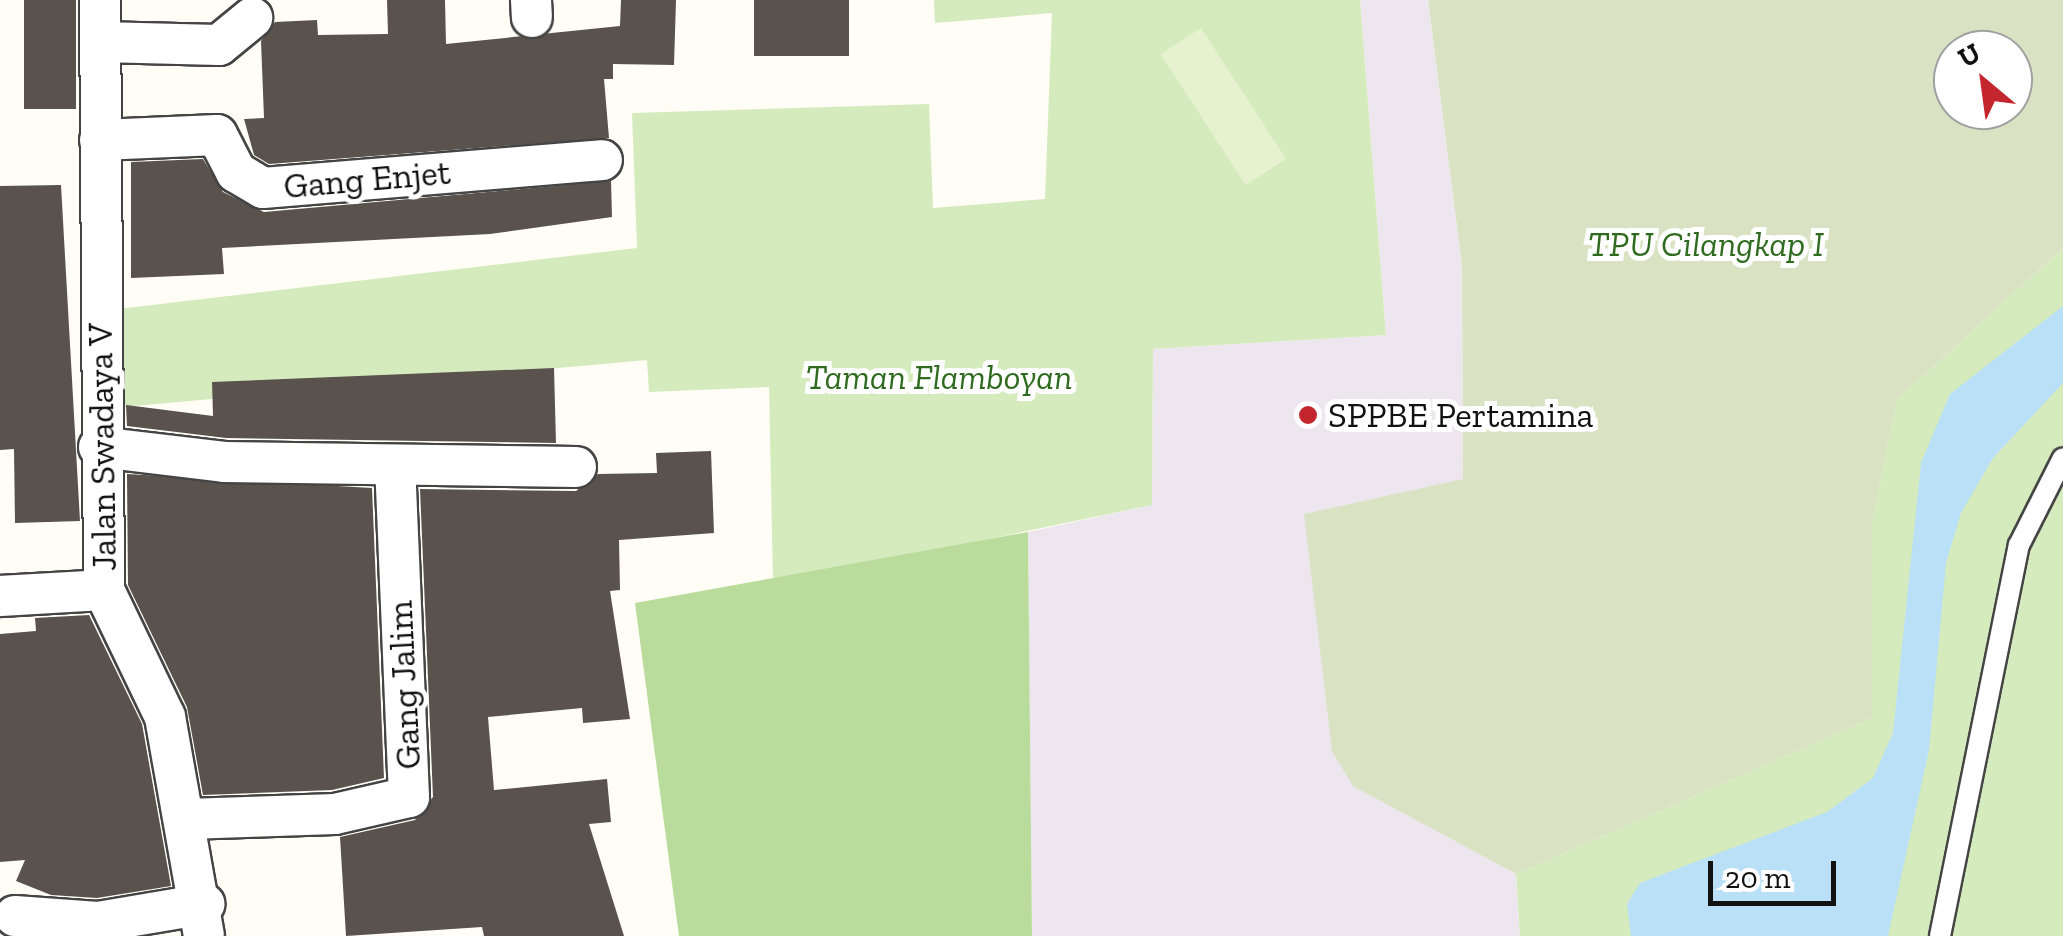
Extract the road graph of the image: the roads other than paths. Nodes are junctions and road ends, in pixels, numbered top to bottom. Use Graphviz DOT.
graph roads {
  1 [pos="100,0"];
  2 [pos="252,18"];
  3 [pos="100,42"];
  4 [pos="100,140"];
  5 [pos="602,160"];
  6 [pos="99,447"];
  7 [pos="2063,458"];
  8 [pos="395,466"];
  9 [pos="576,467"];
  10 [pos="104,590"];
  11 [pos="0,596"];
  12 [pos="188,819"];
  13 [pos="15,916"];
  14 [pos="204,920"];
  15 [pos="1940,936"];
  1 -- 3 [label="street, Jalan Swadaya V"];
  2 -- 3 [label="street"];
  3 -- 4 [label="street, Jalan Swadaya V"];
  4 -- 5 [label="street, Gang Enjet"];
  4 -- 6 [label="street, Jalan Swadaya V"];
  6 -- 8 [label="street"];
  6 -- 10 [label="street, Jalan Swadaya V"];
  7 -- 15 [label="lane"];
  8 -- 9 [label="street"];
  8 -- 12 [label="street, Gang Jalim"];
  10 -- 11 [label="street"];
  10 -- 12 [label="street, Jalan Swadaya V"];
  12 -- 14 [label="street, Jalan Swadaya V"];
  13 -- 14 [label="street"];
}
